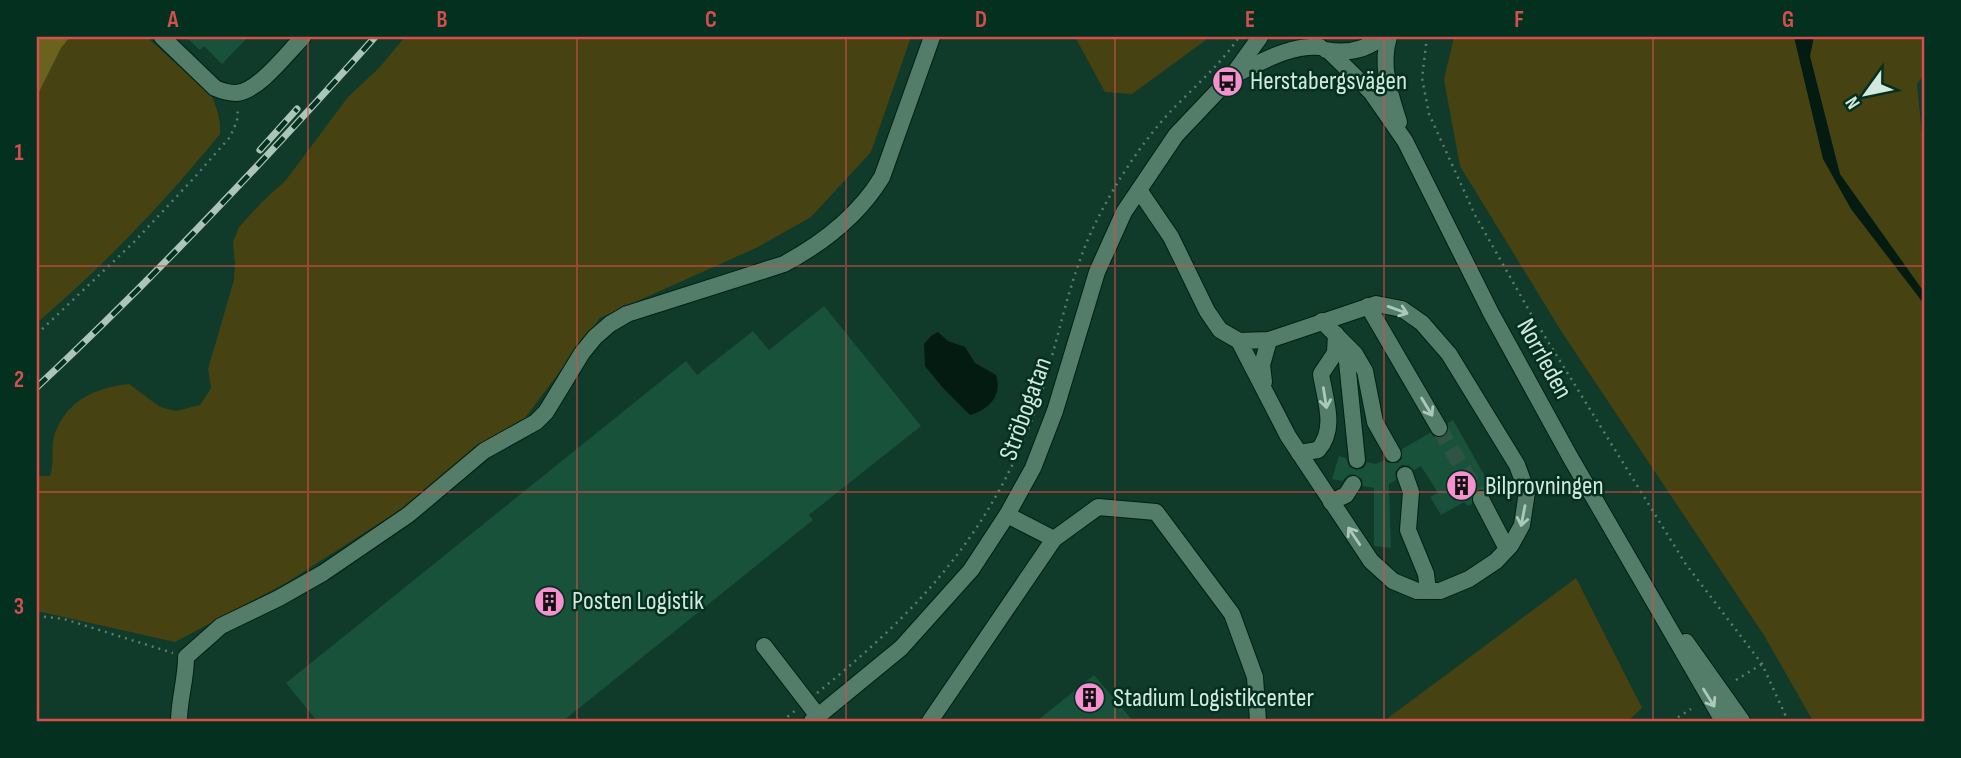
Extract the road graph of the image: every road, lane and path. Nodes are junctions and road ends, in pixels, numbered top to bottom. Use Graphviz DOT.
graph roads {
  1 [pos="162,37"];
  2 [pos="932,37"];
  3 [pos="1239,37"];
  4 [pos="1260,37"];
  5 [pos="1305,37"];
  6 [pos="1382,37"];
  7 [pos="1389,37"];
  8 [pos="1427,37"];
  9 [pos="292,40"];
  10 [pos="1324,49"];
  11 [pos="1232,76"];
  12 [pos="239,93"];
  13 [pos="1405,141"];
  14 [pos="1139,190"];
  15 [pos="1367,306"];
  16 [pos="1322,321"];
  17 [pos="37,334"];
  18 [pos="1336,334"];
  19 [pos="1269,340"];
  20 [pos="1239,341"];
  21 [pos="1265,388"];
  22 [pos="1439,428"];
  23 [pos="1299,453"];
  24 [pos="1393,454"];
  25 [pos="1357,460"];
  26 [pos="1405,475"];
  27 [pos="1353,484"];
  28 [pos="1481,499"];
  29 [pos="1331,502"];
  30 [pos="1007,515"];
  31 [pos="1054,539"];
  32 [pos="1507,549"];
  33 [pos="1429,591"];
  34 [pos="1651,596"];
  35 [pos="37,616"];
  36 [pos="764,646"];
  37 [pos="186,657"];
  38 [pos="1762,664"];
  39 [pos="1736,680"];
  40 [pos="807,701"];
  41 [pos="1691,709"];
  42 [pos="815,719"];
  43 [pos="179,721"];
  44 [pos="782,721"];
  45 [pos="930,721"];
  46 [pos="1258,721"];
  47 [pos="1672,721"];
  48 [pos="1723,721"];
  49 [pos="1742,721"];
  50 [pos="1788,721"];
  1 -- 12 [label="street"];
  2 -- 37 [label="street"];
  3 -- 40 [label="path"];
  4 -- 11 [label="street, Ströbogatan"];
  5 -- 10 [label="street"];
  6 -- 10 [label="street, Ströbogatan"];
  7 -- 13 [label="street"];
  8 -- 38 [label="path"];
  9 -- 12 [label="street"];
  10 -- 11 [label="street, Ströbogatan"];
  10 -- 13 [label="street"];
  11 -- 14 [label="street, Ströbogatan"];
  12 -- 17 [label="path"];
  13 -- 34 [label="street, Norrleden"];
  14 -- 20 [label="street"];
  14 -- 30 [label="street, Ströbogatan"];
  15 -- 16 [label="street"];
  15 -- 22 [label="street, one-way"];
  15 -- 32 [label="street, one-way"];
  16 -- 18 [label="street"];
  16 -- 19 [label="street"];
  18 -- 23 [label="street, one-way"];
  18 -- 24 [label="street"];
  18 -- 25 [label="street"];
  19 -- 20 [label="street"];
  19 -- 21 [label="street"];
  20 -- 21 [label="street"];
  21 -- 23 [label="street"];
  23 -- 29 [label="street"];
  26 -- 33 [label="street"];
  27 -- 29 [label="street"];
  28 -- 32 [label="street"];
  33 -- 29 [label="street, one-way"];
  30 -- 31 [label="street"];
  30 -- 42 [label="street, Ströbogatan"];
  31 -- 45 [label="street"];
  31 -- 46 [label="street"];
  32 -- 33 [label="street"];
  34 -- 48 [label="street, one-way"];
  34 -- 49 [label="street"];
  35 -- 37 [label="path"];
  36 -- 40 [label="street"];
  37 -- 43 [label="street"];
  38 -- 39 [label="path"];
  38 -- 50 [label="path"];
  40 -- 42 [label="street"];
  40 -- 44 [label="path"];
  41 -- 47 [label="path"];
}
